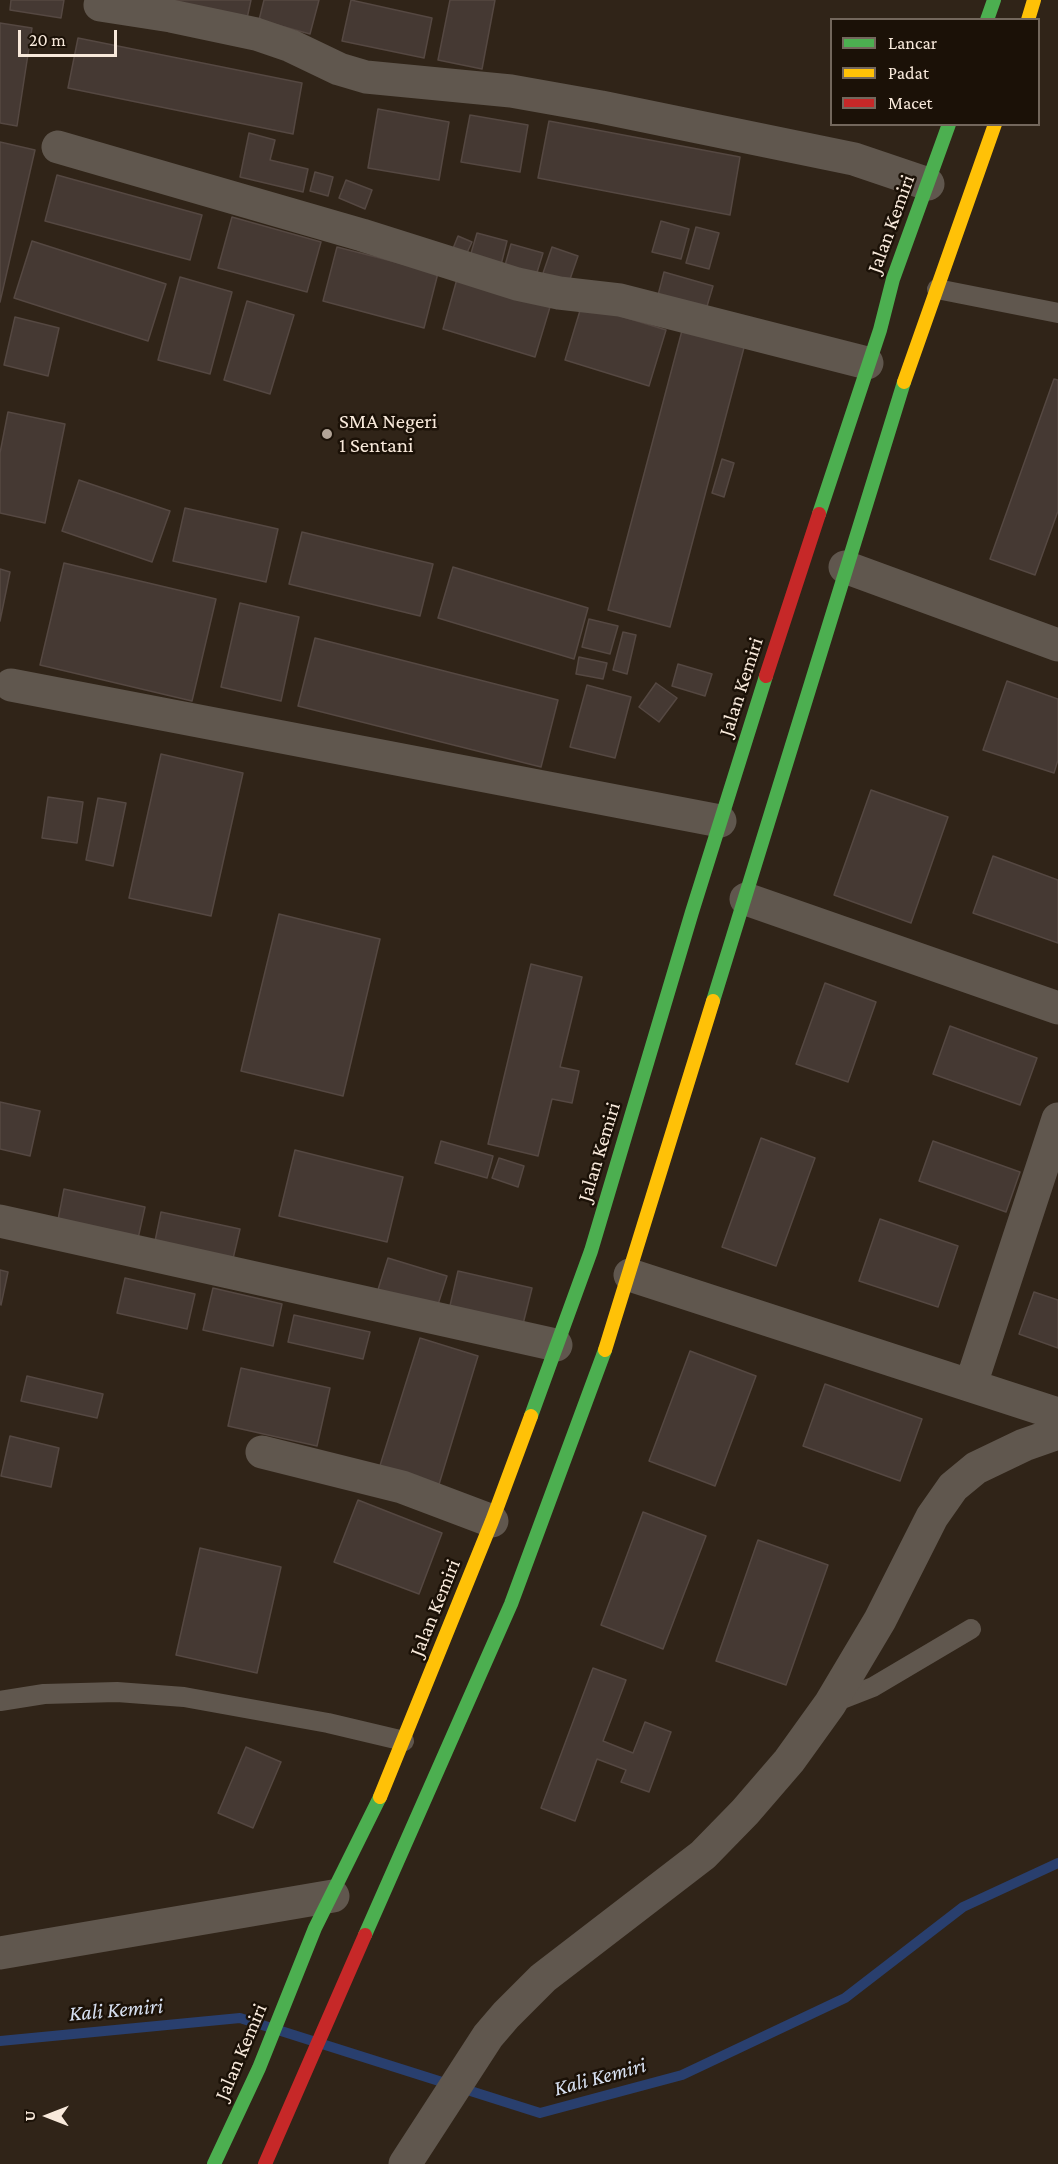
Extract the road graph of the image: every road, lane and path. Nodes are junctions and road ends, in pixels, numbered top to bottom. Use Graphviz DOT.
graph roads {
  1 [pos="994,0"];
  2 [pos="1034,0"];
  3 [pos="100,5"];
  4 [pos="988,18"];
  5 [pos="1029,18"];
  6 [pos="948,126"];
  7 [pos="994,126"];
  8 [pos="58,147"];
  9 [pos="928,184"];
  10 [pos="937,290"];
  11 [pos="1058,313"];
  12 [pos="867,363"];
  13 [pos="845,567"];
  14 [pos="1058,645"];
  15 [pos="11,685"];
  16 [pos="720,821"];
  17 [pos="746,899"];
  18 [pos="1058,1008"];
  19 [pos="1058,1119"];
  20 [pos="0,1221"];
  21 [pos="630,1275"];
  22 [pos="556,1345"];
  23 [pos="971,1384"];
  24 [pos="1058,1414"];
  25 [pos="1058,1433"];
  26 [pos="261,1452"];
  27 [pos="492,1521"];
  28 [pos="971,1629"];
  29 [pos="0,1701"];
  30 [pos="830,1704"];
  31 [pos="405,1741"];
  32 [pos="333,1896"];
  33 [pos="0,1953"];
  34 [pos="214,2164"];
  35 [pos="265,2164"];
  36 [pos="405,2164"];
  1 -- 4 [label="highway"];
  2 -- 5 [label="highway"];
  3 -- 9 [label="street"];
  6 -- 9 [label="highway, Jalan Kemiri"];
  7 -- 10 [label="highway"];
  8 -- 12 [label="street"];
  9 -- 12 [label="highway, Jalan Kemiri"];
  10 -- 11 [label="lane"];
  10 -- 13 [label="highway"];
  12 -- 16 [label="highway, Jalan Kemiri"];
  13 -- 14 [label="street"];
  13 -- 17 [label="highway"];
  15 -- 16 [label="street"];
  16 -- 22 [label="highway, Jalan Kemiri"];
  17 -- 18 [label="street"];
  17 -- 21 [label="highway"];
  19 -- 23 [label="street"];
  20 -- 22 [label="street"];
  21 -- 23 [label="street"];
  21 -- 35 [label="highway"];
  22 -- 27 [label="highway, Jalan Kemiri"];
  23 -- 24 [label="street"];
  25 -- 30 [label="street"];
  26 -- 27 [label="street"];
  27 -- 31 [label="highway, Jalan Kemiri"];
  28 -- 30 [label="lane"];
  29 -- 31 [label="lane"];
  30 -- 36 [label="street"];
  31 -- 32 [label="highway, Jalan Kemiri"];
  32 -- 33 [label="street"];
  32 -- 34 [label="highway, Jalan Kemiri"];
}
